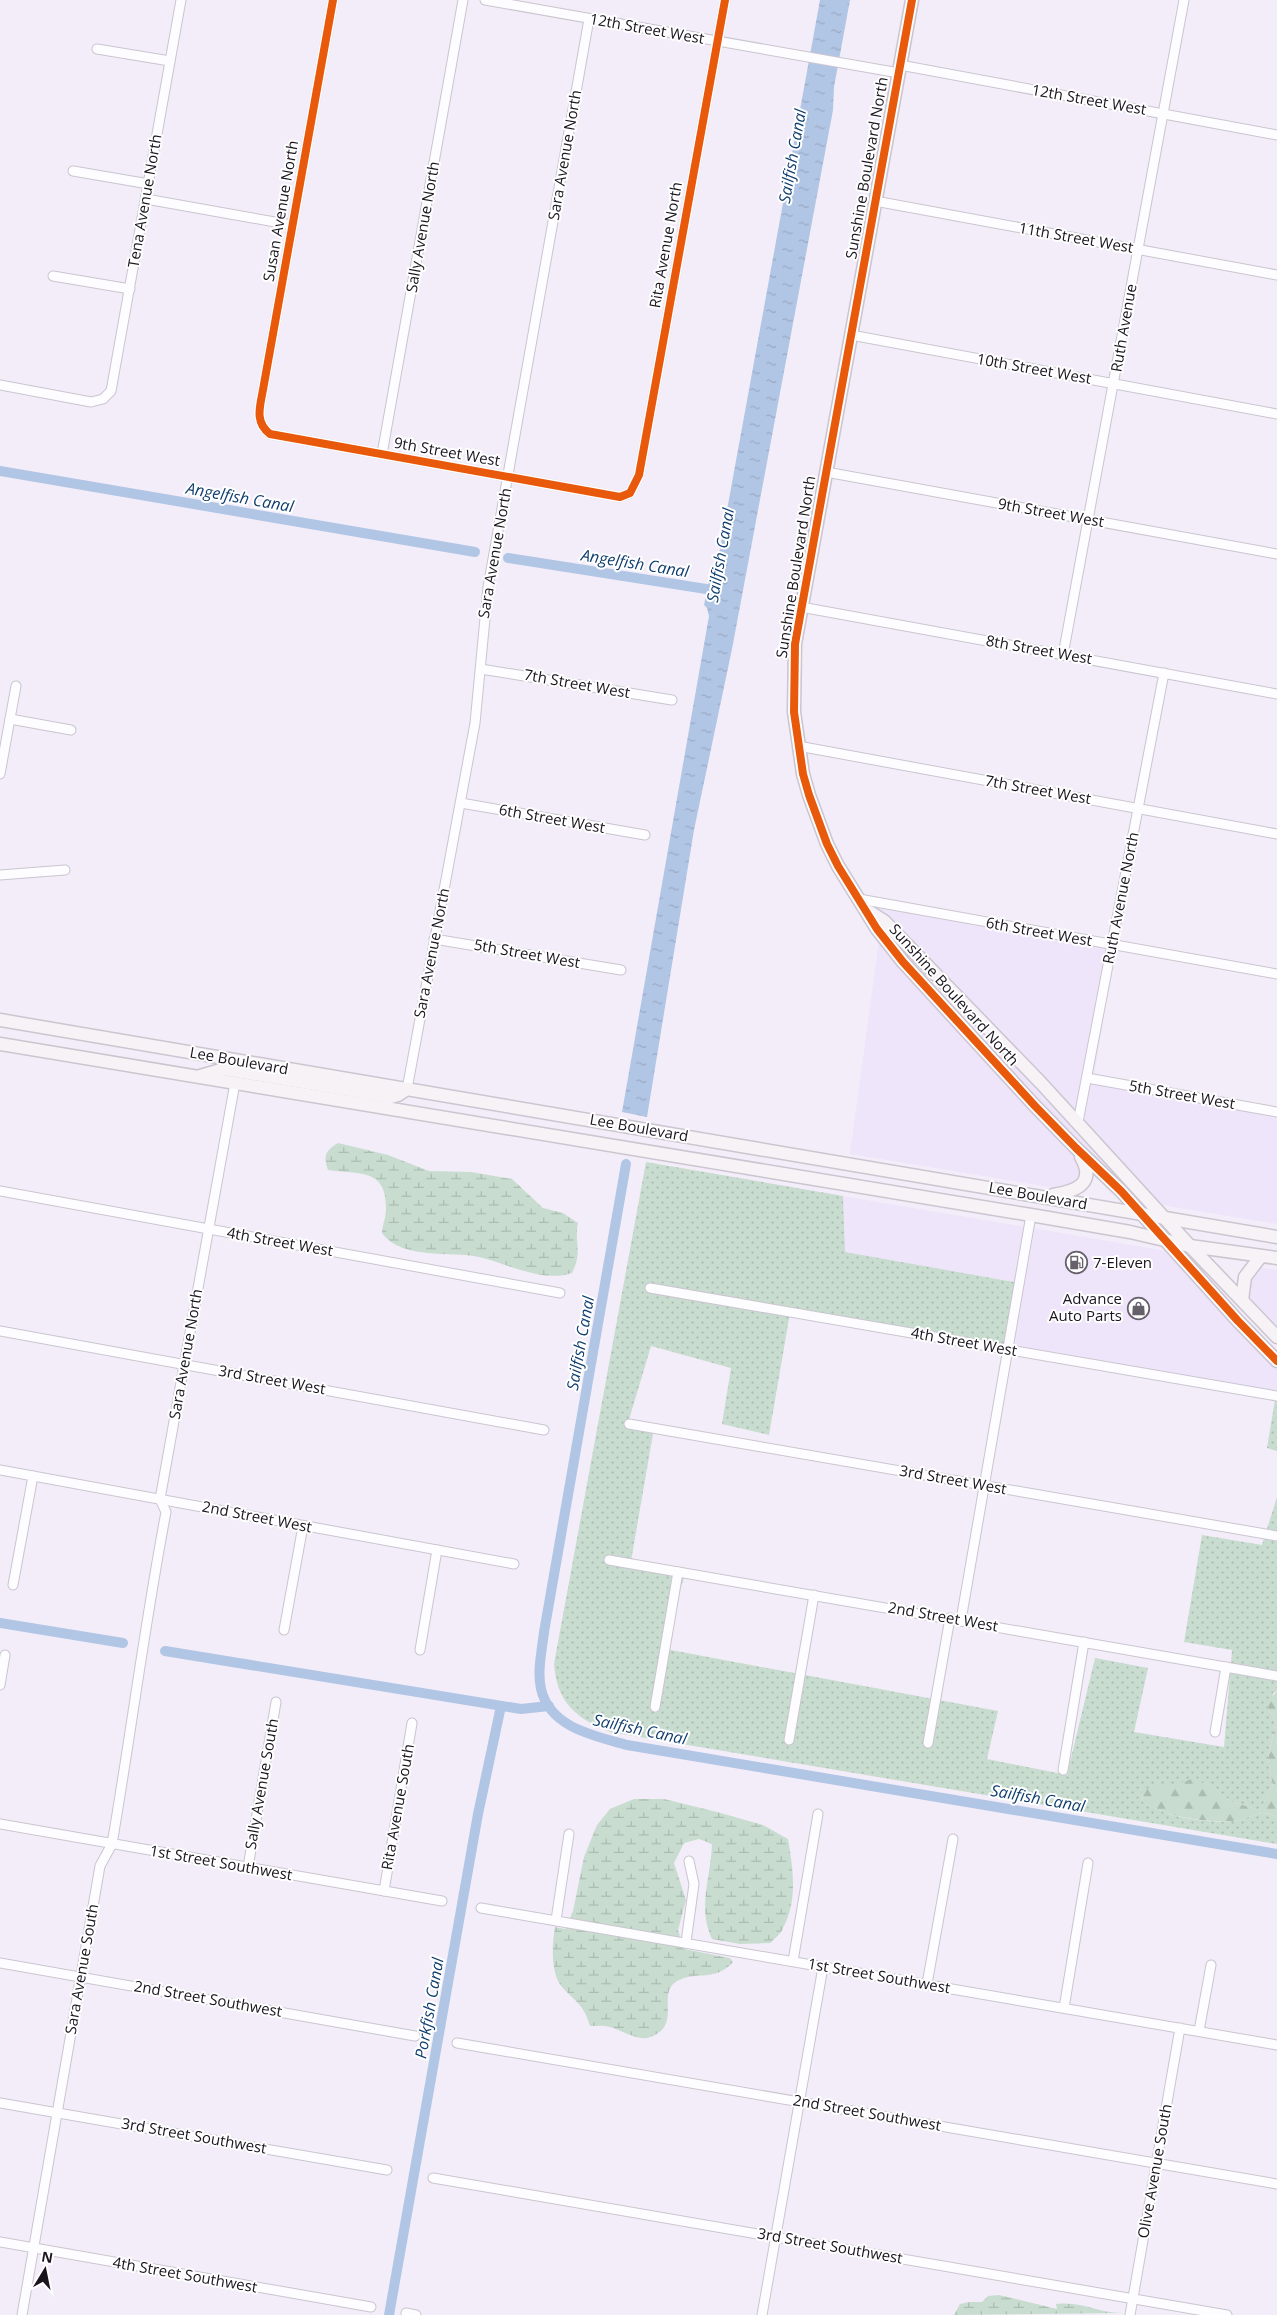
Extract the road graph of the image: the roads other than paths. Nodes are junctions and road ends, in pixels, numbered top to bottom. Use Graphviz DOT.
graph roads {
  1 [pos="181,0"];
  2 [pos="333,0"];
  3 [pos="463,0"];
  4 [pos="485,0"];
  5 [pos="725,0"];
  6 [pos="912,0"];
  7 [pos="1184,0"];
  8 [pos="589,18"];
  9 [pos="717,41"];
  10 [pos="97,49"];
  11 [pos="170,61"];
  12 [pos="900,69"];
  13 [pos="1163,114"];
  14 [pos="1277,135"];
  15 [pos="73,171"];
  16 [pos="148,184"];
  17 [pos="146,199"];
  18 [pos="875,201"];
  19 [pos="292,225"];
  20 [pos="1138,249"];
  21 [pos="1277,275"];
  22 [pos="53,276"];
  23 [pos="130,289"];
  24 [pos="851,335"];
  25 [pos="1114,384"];
  26 [pos="0,385"];
  27 [pos="1277,414"];
  28 [pos="261,427"];
  29 [pos="382,454"];
  30 [pos="826,472"];
  31 [pos="508,476"];
  32 [pos="630,494"];
  33 [pos="1089,519"];
  34 [pos="1277,554"];
  35 [pos="801,607"];
  36 [pos="1062,655"];
  37 [pos="481,669"];
  38 [pos="1164,673"];
  39 [pos="16,686"];
  40 [pos="1277,694"];
  41 [pos="672,700"];
  42 [pos="10,719"];
  43 [pos="71,730"];
  44 [pos="798,746"];
  45 [pos="0,774"];
  46 [pos="460,803"];
  47 [pos="1138,808"];
  48 [pos="1277,834"];
  49 [pos="644,835"];
  50 [pos="64,870"];
  51 [pos="0,875"];
  52 [pos="859,899"];
  53 [pos="868,911"];
  54 [pos="434,939"];
  55 [pos="1112,945"];
  56 [pos="903,962"];
  57 [pos="621,970"];
  58 [pos="1277,974"];
  59 [pos="970,1009"];
  60 [pos="0,1020"];
  61 [pos="968,1032"];
  62 [pos="0,1044"];
  63 [pos="198,1077"];
  64 [pos="1087,1078"];
  65 [pos="235,1083"];
  66 [pos="407,1089"];
  67 [pos="1277,1112"];
  68 [pos="1078,1122"];
  69 [pos="1076,1148"];
  70 [pos="0,1191"];
  71 [pos="1045,1197"];
  72 [pos="1031,1215"];
  73 [pos="1143,1216"];
  74 [pos="1167,1220"];
  75 [pos="209,1229"];
  76 [pos="1277,1237"];
  77 [pos="1166,1242"];
  78 [pos="1190,1246"];
  79 [pos="1261,1256"];
  80 [pos="1277,1258"];
  81 [pos="650,1288"];
  82 [pos="560,1293"];
  83 [pos="1242,1300"];
  84 [pos="0,1331"];
  85 [pos="1277,1337"];
  86 [pos="1008,1350"];
  87 [pos="1277,1361"];
  88 [pos="184,1364"];
  89 [pos="1277,1396"];
  90 [pos="629,1424"];
  91 [pos="544,1430"];
  92 [pos="0,1470"];
  93 [pos="33,1476"];
  94 [pos="984,1486"];
  95 [pos="160,1500"];
  96 [pos="303,1526"];
  97 [pos="1277,1536"];
  98 [pos="437,1550"];
  99 [pos="609,1560"];
  100 [pos="514,1564"];
  101 [pos="678,1572"];
  102 [pos="13,1585"];
  103 [pos="814,1595"];
  104 [pos="950,1618"];
  105 [pos="961,1620"];
  106 [pos="146,1624"];
  107 [pos="284,1630"];
  108 [pos="1084,1642"];
  109 [pos="420,1650"];
  110 [pos="5,1655"];
  111 [pos="1226,1667"];
  112 [pos="1277,1676"];
  113 [pos="0,1685"];
  114 [pos="276,1702"];
  115 [pos="655,1707"];
  116 [pos="412,1723"];
  117 [pos="1214,1732"];
  118 [pos="789,1740"];
  119 [pos="928,1743"];
  120 [pos="1063,1770"];
  121 [pos="818,1814"];
  122 [pos="0,1824"];
  123 [pos="569,1834"];
  124 [pos="953,1839"];
  125 [pos="112,1844"];
  126 [pos="689,1861"];
  127 [pos="1088,1863"];
  128 [pos="248,1867"];
  129 [pos="384,1890"];
  130 [pos="442,1901"];
  131 [pos="481,1908"];
  132 [pos="556,1920"];
  133 [pos="686,1942"];
  134 [pos="793,1961"];
  135 [pos="0,1963"];
  136 [pos="1210,1965"];
  137 [pos="823,1967"];
  138 [pos="81,1977"];
  139 [pos="928,1984"];
  140 [pos="1064,2008"];
  141 [pos="1180,2028"];
  142 [pos="1199,2031"];
  143 [pos="416,2036"];
  144 [pos="456,2043"];
  145 [pos="1277,2045"];
  146 [pos="799,2101"];
  147 [pos="0,2103"];
  148 [pos="58,2113"];
  149 [pos="1156,2163"];
  150 [pos="388,2170"];
  151 [pos="433,2178"];
  152 [pos="1277,2184"];
  153 [pos="776,2237"];
  154 [pos="0,2242"];
  155 [pos="34,2248"];
  156 [pos="1133,2299"];
  157 [pos="371,2307"];
  158 [pos="406,2313"];
  159 [pos="22,2315"];
  160 [pos="416,2315"];
  161 [pos="762,2315"];
  162 [pos="1130,2315"];
  163 [pos="1227,2315"];
  1 -- 11 [label="street, Tena Avenue North"];
  2 -- 19 [label="street, Susan Avenue North"];
  3 -- 29 [label="street, Sally Avenue North"];
  4 -- 8 [label="street, 12th Street West"];
  5 -- 9 [label="street, Rita Avenue North"];
  6 -- 12 [label="main road, Sunshine Boulevard North"];
  7 -- 13 [label="street, Ruth Avenue"];
  8 -- 9 [label="street, 12th Street West"];
  8 -- 31 [label="street, Sara Avenue North"];
  9 -- 12 [label="street, 12th Street West"];
  9 -- 32 [label="street, Rita Avenue North"];
  10 -- 11 [label="street"];
  11 -- 16 [label="street, Tena Avenue North"];
  12 -- 13 [label="street, 12th Street West"];
  12 -- 18 [label="main road, Sunshine Boulevard North"];
  13 -- 14 [label="street, 12th Street West"];
  13 -- 20 [label="street, Ruth Avenue"];
  15 -- 16 [label="street"];
  16 -- 17 [label="street, Tena Avenue North"];
  17 -- 19 [label="street"];
  17 -- 23 [label="street, Tena Avenue North"];
  18 -- 20 [label="street, 11th Street West"];
  18 -- 24 [label="main road, Sunshine Boulevard North"];
  19 -- 28 [label="street, Susan Avenue North"];
  20 -- 21 [label="street, 11th Street West"];
  20 -- 25 [label="street, Ruth Avenue"];
  22 -- 23 [label="street"];
  23 -- 26 [label="street, Tena Avenue North"];
  24 -- 25 [label="street, 10th Street West"];
  24 -- 30 [label="main road, Sunshine Boulevard North"];
  25 -- 27 [label="street, 10th Street West"];
  25 -- 33 [label="street, Ruth Avenue"];
  28 -- 29 [label="street, 9th Street West"];
  29 -- 31 [label="street, 9th Street West"];
  30 -- 33 [label="street, 9th Street West"];
  30 -- 35 [label="main road, Sunshine Boulevard North"];
  31 -- 32 [label="street, 9th Street West"];
  31 -- 37 [label="street, Sara Avenue North"];
  33 -- 34 [label="street, 9th Street West"];
  33 -- 36 [label="street, Ruth Avenue"];
  35 -- 36 [label="street, 8th Street West"];
  35 -- 44 [label="main road, Sunshine Boulevard North"];
  36 -- 38 [label="street, 8th Street West"];
  37 -- 41 [label="street, 7th Street West"];
  37 -- 46 [label="street, Sara Avenue North"];
  38 -- 40 [label="street, 8th Street West"];
  38 -- 47 [label="street, Ruth Avenue North"];
  39 -- 42 [label="street"];
  42 -- 43 [label="street"];
  42 -- 45 [label="street"];
  44 -- 47 [label="street, 7th Street West"];
  44 -- 52 [label="main road, Sunshine Boulevard North"];
  46 -- 49 [label="street, 6th Street West"];
  46 -- 54 [label="street, Sara Avenue North"];
  47 -- 48 [label="street, 7th Street West"];
  47 -- 55 [label="street, Ruth Avenue North"];
  50 -- 51 [label="street"];
  52 -- 53 [label="main road, Sunshine Boulevard North"];
  52 -- 55 [label="street, 6th Street West"];
  53 -- 56 [label="main road, Sunshine Boulevard North"];
  53 -- 59 [label="main road, Sunshine Boulevard North"];
  54 -- 57 [label="street, 5th Street West"];
  54 -- 66 [label="street, Sara Avenue North"];
  55 -- 58 [label="street, 6th Street West"];
  55 -- 64 [label="street, Ruth Avenue North"];
  56 -- 59 [label="main road"];
  56 -- 61 [label="main road, Sunshine Boulevard North"];
  59 -- 61 [label="main road"];
  59 -- 68 [label="main road, Sunshine Boulevard North"];
  60 -- 66 [label="main road, Lee Boulevard"];
  61 -- 69 [label="main road, Sunshine Boulevard North"];
  62 -- 63 [label="main road, Lee Boulevard"];
  63 -- 65 [label="main road, Lee Boulevard"];
  63 -- 66 [label="main road"];
  64 -- 67 [label="street, 5th Street West"];
  64 -- 68 [label="street, Ruth Avenue North"];
  65 -- 72 [label="main road, Lee Boulevard"];
  65 -- 75 [label="street, Sara Avenue North"];
  66 -- 71 [label="main road, Lee Boulevard"];
  68 -- 74 [label="main road, Sunshine Boulevard North"];
  69 -- 71 [label="main road"];
  69 -- 73 [label="main road, Sunshine Boulevard North"];
  70 -- 75 [label="street, 4th Street West"];
  71 -- 73 [label="main road, Lee Boulevard"];
  72 -- 77 [label="main road, Lee Boulevard"];
  72 -- 86 [label="street"];
  73 -- 74 [label="main road, Lee Boulevard"];
  73 -- 77 [label="main road, Sunshine Boulevard North"];
  74 -- 76 [label="main road, Lee Boulevard"];
  74 -- 78 [label="main road, Sunshine Boulevard North"];
  75 -- 82 [label="street, 4th Street West"];
  75 -- 88 [label="street, Sara Avenue North"];
  77 -- 78 [label="main road, Lee Boulevard"];
  77 -- 87 [label="main road, Sunshine Boulevard North"];
  78 -- 79 [label="main road, Lee Boulevard"];
  78 -- 83 [label="main road, Sunshine Boulevard North"];
  79 -- 80 [label="main road, Lee Boulevard"];
  79 -- 83 [label="main road"];
  81 -- 86 [label="street, 4th Street West"];
  83 -- 85 [label="main road, Sunshine Boulevard North"];
  84 -- 88 [label="street, 3rd Street West"];
  86 -- 89 [label="street, 4th Street West"];
  86 -- 94 [label="street"];
  88 -- 91 [label="street, 3rd Street West"];
  88 -- 95 [label="street, Sara Avenue North"];
  90 -- 94 [label="street, 3rd Street West"];
  92 -- 93 [label="street, 2nd Street West"];
  93 -- 95 [label="street, 2nd Street West"];
  93 -- 102 [label="street"];
  94 -- 97 [label="street, 3rd Street West"];
  94 -- 105 [label="street"];
  95 -- 96 [label="street, 2nd Street West"];
  95 -- 106 [label="street, Sara Avenue North"];
  96 -- 98 [label="street, 2nd Street West"];
  96 -- 107 [label="street"];
  98 -- 100 [label="street, 2nd Street West"];
  98 -- 109 [label="street"];
  99 -- 101 [label="street, 2nd Street West"];
  101 -- 103 [label="street, 2nd Street West"];
  101 -- 115 [label="street"];
  103 -- 104 [label="street, 2nd Street West"];
  103 -- 118 [label="street"];
  104 -- 105 [label="street, 2nd Street West"];
  104 -- 119 [label="street"];
  105 -- 108 [label="street, 2nd Street West"];
  106 -- 125 [label="street, Sara Avenue South"];
  108 -- 111 [label="street, 2nd Street West"];
  108 -- 120 [label="street"];
  110 -- 113 [label="street"];
  111 -- 112 [label="street, 2nd Street West"];
  111 -- 117 [label="street"];
  114 -- 128 [label="street, Sally Avenue South"];
  116 -- 129 [label="street, Rita Avenue South"];
  121 -- 134 [label="street"];
  122 -- 125 [label="street, 1st Street Southwest"];
  123 -- 132 [label="street"];
  124 -- 139 [label="street"];
  125 -- 128 [label="street, 1st Street Southwest"];
  125 -- 138 [label="street, Sara Avenue South"];
  126 -- 133 [label="street"];
  127 -- 140 [label="street"];
  128 -- 129 [label="street, 1st Street Southwest"];
  129 -- 130 [label="street, 1st Street Southwest"];
  131 -- 132 [label="street, 1st Street Southwest"];
  132 -- 133 [label="street, 1st Street Southwest"];
  133 -- 134 [label="street, 1st Street Southwest"];
  134 -- 137 [label="street, 1st Street Southwest"];
  135 -- 138 [label="street, 2nd Street Southwest"];
  136 -- 142 [label="street"];
  137 -- 139 [label="street, 1st Street Southwest"];
  137 -- 146 [label="street"];
  138 -- 143 [label="street, 2nd Street Southwest"];
  138 -- 148 [label="street, Sara Avenue South"];
  139 -- 140 [label="street, 1st Street Southwest"];
  140 -- 141 [label="street, 1st Street Southwest"];
  141 -- 142 [label="street, 1st Street Southwest"];
  141 -- 149 [label="street, Olive Avenue South"];
  142 -- 145 [label="street, 1st Street Southwest"];
  144 -- 146 [label="street, 2nd Street Southwest"];
  146 -- 149 [label="street, 2nd Street Southwest"];
  146 -- 153 [label="street"];
  147 -- 148 [label="street, 3rd Street Southwest"];
  148 -- 150 [label="street, 3rd Street Southwest"];
  148 -- 155 [label="street, Sara Avenue South"];
  149 -- 152 [label="street, 2nd Street Southwest"];
  149 -- 156 [label="street, Olive Avenue South"];
  151 -- 153 [label="street, 3rd Street Southwest"];
  153 -- 156 [label="street, 3rd Street Southwest"];
  153 -- 161 [label="street"];
  154 -- 155 [label="street, 4th Street Southwest"];
  155 -- 157 [label="street, 4th Street Southwest"];
  155 -- 159 [label="street, Sara Avenue South"];
  156 -- 162 [label="street, Olive Avenue South"];
  156 -- 163 [label="street, 3rd Street Southwest"];
  158 -- 160 [label="street"];
}
